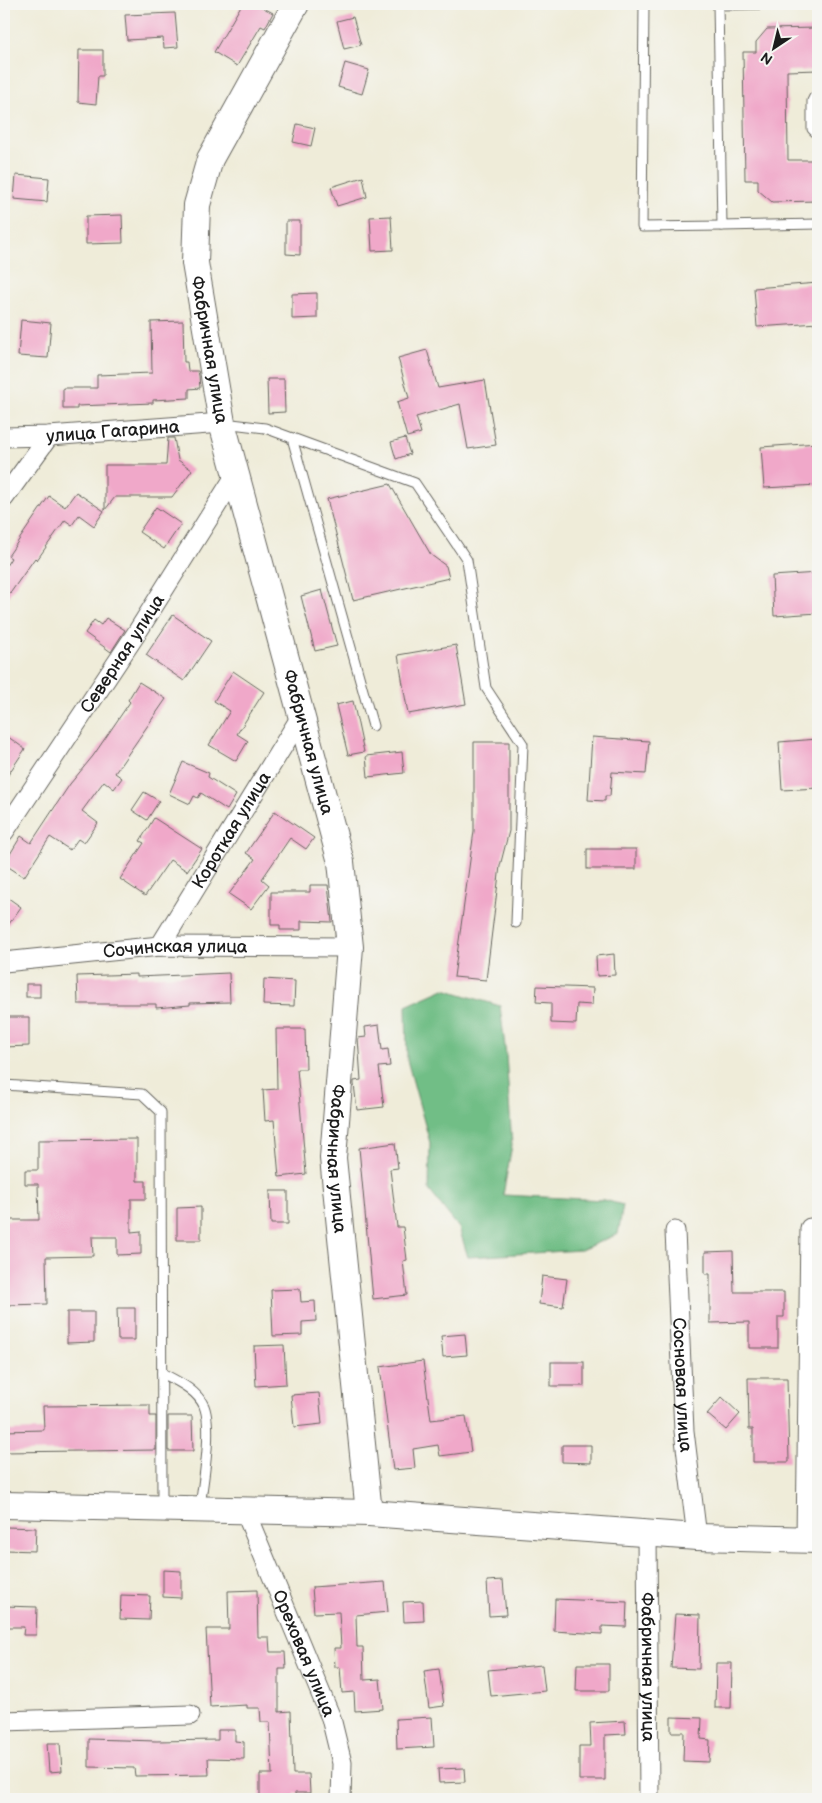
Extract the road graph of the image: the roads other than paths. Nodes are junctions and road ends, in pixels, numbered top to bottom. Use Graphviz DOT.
graph roads {
  1 [pos="296,4"];
  2 [pos="644,4"];
  3 [pos="718,4"];
  4 [pos="793,4"];
  5 [pos="818,96"];
  6 [pos="818,135"];
  7 [pos="818,224"];
  8 [pos="722,226"];
  9 [pos="222,423"];
  10 [pos="49,436"];
  11 [pos="4,437"];
  12 [pos="292,438"];
  13 [pos="237,473"];
  14 [pos="4,498"];
  15 [pos="302,715"];
  16 [pos="373,726"];
  17 [pos="4,832"];
  18 [pos="516,923"];
  19 [pos="160,946"];
  20 [pos="350,947"];
  21 [pos="4,962"];
  22 [pos="4,1085"];
  23 [pos="810,1228"];
  24 [pos="676,1231"];
  25 [pos="162,1373"];
  26 [pos="4,1505"];
  27 [pos="162,1509"];
  28 [pos="199,1510"];
  29 [pos="245,1510"];
  30 [pos="369,1513"];
  31 [pos="647,1533"];
  32 [pos="696,1537"];
  33 [pos="812,1539"];
  34 [pos="190,1715"];
  35 [pos="4,1721"];
  36 [pos="341,1799"];
  37 [pos="649,1799"];
  1 -- 9 [label="street, Фабричная улица"];
  2 -- 8 [label="lane"];
  3 -- 4 [label="lane"];
  3 -- 8 [label="lane"];
  5 -- 6 [label="lane"];
  7 -- 8 [label="lane"];
  9 -- 10 [label="street, улица Гагарина"];
  9 -- 12 [label="lane"];
  9 -- 13 [label="street, Фабричная улица"];
  10 -- 11 [label="street, улица Гагарина"];
  10 -- 14 [label="street"];
  12 -- 16 [label="lane"];
  12 -- 18 [label="lane"];
  13 -- 15 [label="street, Фабричная улица"];
  13 -- 17 [label="street, Северная улица"];
  15 -- 19 [label="street, Короткая улица"];
  15 -- 20 [label="street, Фабричная улица"];
  19 -- 20 [label="street, Сочинская улица"];
  19 -- 21 [label="street, Сочинская улица"];
  20 -- 30 [label="street, Фабричная улица"];
  22 -- 25 [label="lane"];
  23 -- 33 [label="street"];
  24 -- 32 [label="street, Сосновая улица"];
  25 -- 27 [label="lane"];
  25 -- 28 [label="lane"];
  26 -- 27 [label="street"];
  27 -- 28 [label="street"];
  28 -- 29 [label="street"];
  29 -- 30 [label="street"];
  29 -- 36 [label="street, Ореховая улица"];
  30 -- 31 [label="street"];
  31 -- 32 [label="street"];
  31 -- 37 [label="street, Фабричная улица"];
  32 -- 33 [label="street"];
  34 -- 35 [label="street"];
}
